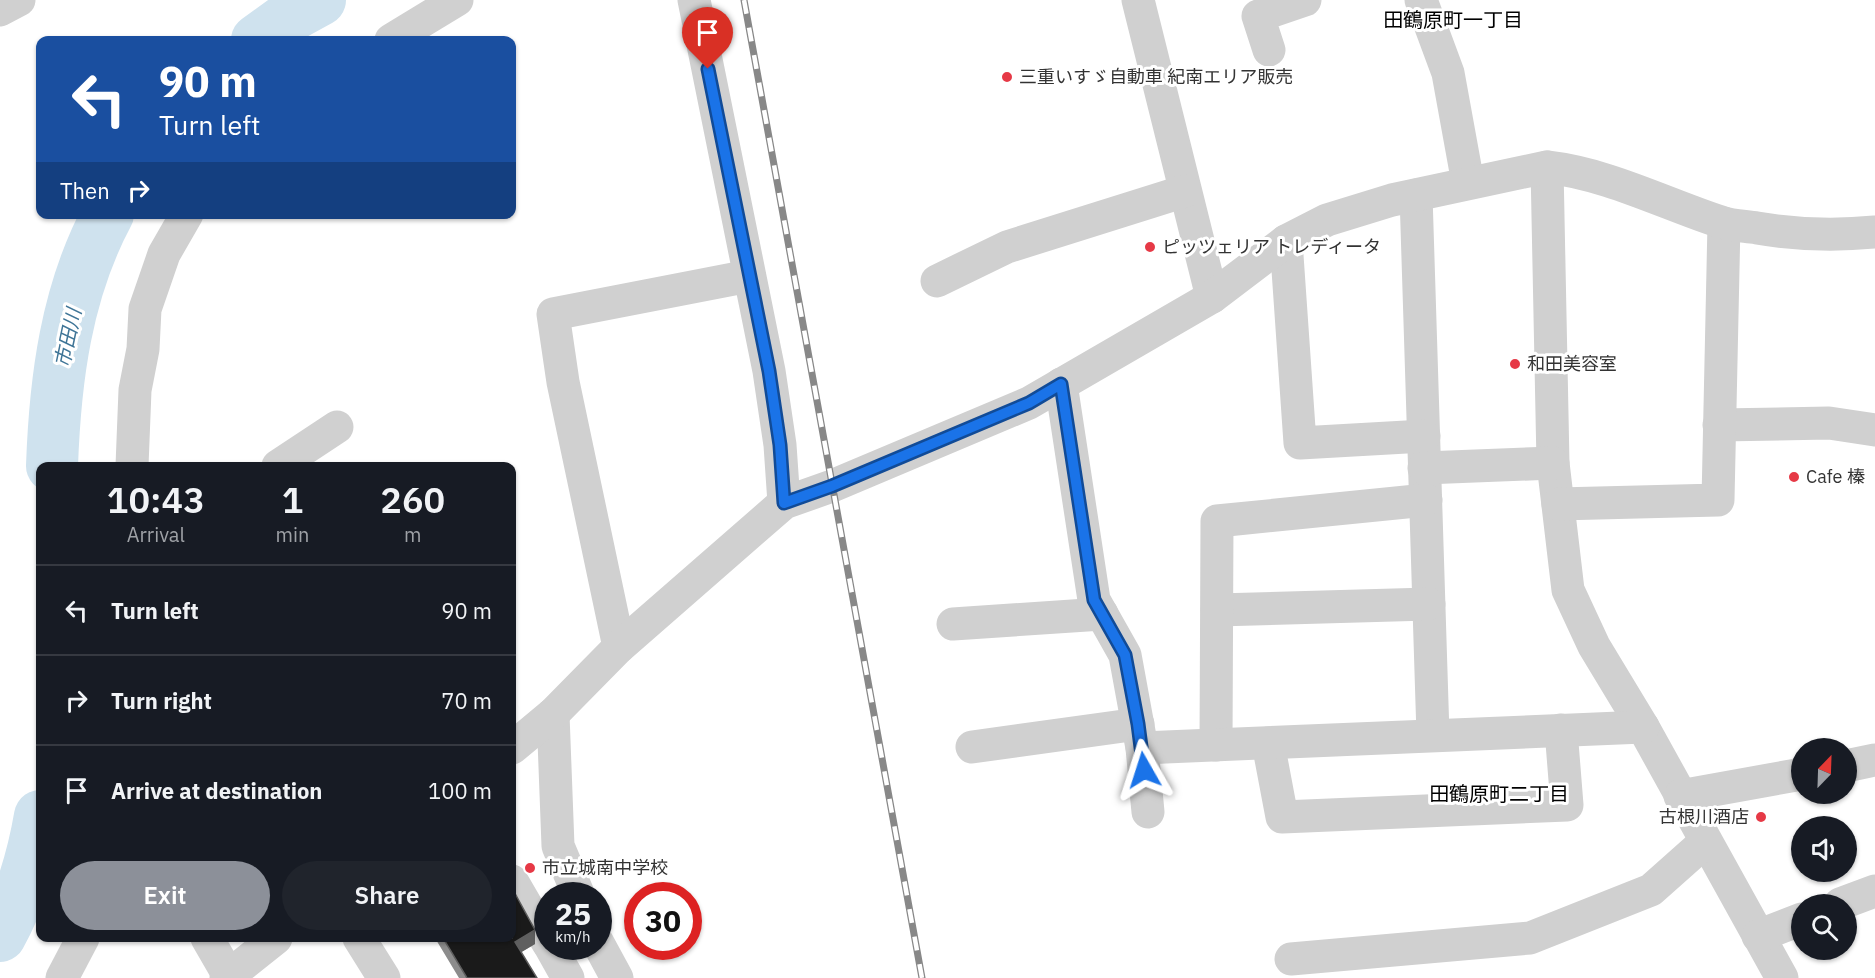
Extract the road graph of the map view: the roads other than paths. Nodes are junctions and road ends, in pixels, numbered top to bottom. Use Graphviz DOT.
graph roads {
  1 [pos="19,0"];
  2 [pos="457,0"];
  3 [pos="694,0"];
  4 [pos="1138,0"];
  5 [pos="1305,0"];
  6 [pos="1421,0"];
  7 [pos="0,10"];
  8 [pos="398,36"];
  9 [pos="1269,50"];
  10 [pos="1547,167"];
  11 [pos="1468,183"];
  12 [pos="1185,190"];
  13 [pos="1416,195"];
  14 [pos="184,219"];
  15 [pos="1724,223"];
  16 [pos="1875,232"];
  17 [pos="1286,241"];
  18 [pos="749,276"];
  19 [pos="937,281"];
  20 [pos="1212,297"];
  21 [pos="1061,384"];
  22 [pos="1719,425"];
  23 [pos="337,427"];
  24 [pos="1875,430"];
  25 [pos="1424,452"];
  26 [pos="132,462"];
  27 [pos="284,462"];
  28 [pos="1553,463"];
  29 [pos="1426,500"];
  30 [pos="784,503"];
  31 [pos="1558,504"];
  32 [pos="1429,604"];
  33 [pos="1217,610"];
  34 [pos="1102,614"];
  35 [pos="953,624"];
  36 [pos="619,647"];
  37 [pos="553,714"];
  38 [pos="1643,727"];
  39 [pos="1561,730"];
  40 [pos="1433,735"];
  41 [pos="1140,736"];
  42 [pos="516,743"];
  43 [pos="1268,743"];
  44 [pos="1216,745"];
  45 [pos="972,747"];
  46 [pos="1875,760"];
  47 [pos="1857,764"];
  48 [pos="1791,776"];
  49 [pos="1680,796"];
  50 [pos="1148,812"];
  51 [pos="1705,842"];
  52 [pos="573,882"];
  53 [pos="516,888"];
  54 [pos="1875,891"];
  55 [pos="1857,898"];
  56 [pos="534,919"];
  57 [pos="1791,923"];
  58 [pos="1758,936"];
  59 [pos="81,942"];
  60 [pos="209,942"];
  61 [pos="271,942"];
  62 [pos="362,942"];
  63 [pos="1291,959"];
  64 [pos="558,960"];
  65 [pos="607,960"];
  66 [pos="227,977"];
  67 [pos="63,978"];
  68 [pos="384,978"];
  69 [pos="568,978"];
  70 [pos="617,978"];
  71 [pos="1782,978"];
  1 -- 7 [label="street"];
  2 -- 8 [label="street"];
  3 -- 18 [label="street"];
  4 -- 12 [label="street"];
  5 -- 9 [label="street"];
  6 -- 11 [label="street"];
  10 -- 11 [label="street"];
  10 -- 15 [label="street"];
  10 -- 28 [label="street"];
  11 -- 13 [label="street"];
  12 -- 19 [label="street"];
  12 -- 20 [label="street"];
  13 -- 17 [label="street"];
  13 -- 25 [label="street"];
  14 -- 26 [label="street"];
  15 -- 16 [label="street"];
  15 -- 22 [label="street"];
  17 -- 20 [label="street"];
  17 -- 25 [label="street"];
  18 -- 30 [label="street"];
  18 -- 36 [label="street"];
  20 -- 21 [label="street"];
  21 -- 30 [label="street"];
  21 -- 34 [label="street"];
  22 -- 24 [label="street"];
  22 -- 31 [label="street"];
  23 -- 27 [label="street"];
  25 -- 28 [label="street"];
  25 -- 29 [label="street"];
  28 -- 31 [label="street"];
  29 -- 32 [label="street"];
  29 -- 33 [label="street"];
  30 -- 36 [label="street"];
  31 -- 38 [label="street"];
  32 -- 33 [label="street"];
  32 -- 40 [label="street"];
  33 -- 44 [label="street"];
  34 -- 35 [label="street"];
  34 -- 41 [label="street"];
  36 -- 37 [label="street"];
  37 -- 42 [label="street"];
  37 -- 52 [label="street"];
  38 -- 39 [label="street"];
  38 -- 49 [label="street"];
  39 -- 40 [label="street"];
  39 -- 43 [label="street"];
  40 -- 43 [label="street"];
  41 -- 44 [label="street"];
  41 -- 45 [label="street"];
  41 -- 50 [label="street"];
  43 -- 44 [label="street"];
  46 -- 47 [label="street"];
  48 -- 49 [label="street"];
  49 -- 51 [label="street"];
  51 -- 58 [label="street"];
  51 -- 63 [label="street"];
  53 -- 56 [label="street"];
  54 -- 55 [label="street"];
  57 -- 58 [label="street"];
  58 -- 71 [label="street"];
  59 -- 67 [label="street"];
  60 -- 66 [label="street"];
  61 -- 66 [label="street"];
  62 -- 68 [label="street"];
  64 -- 69 [label="street"];
  65 -- 70 [label="street"];
}
